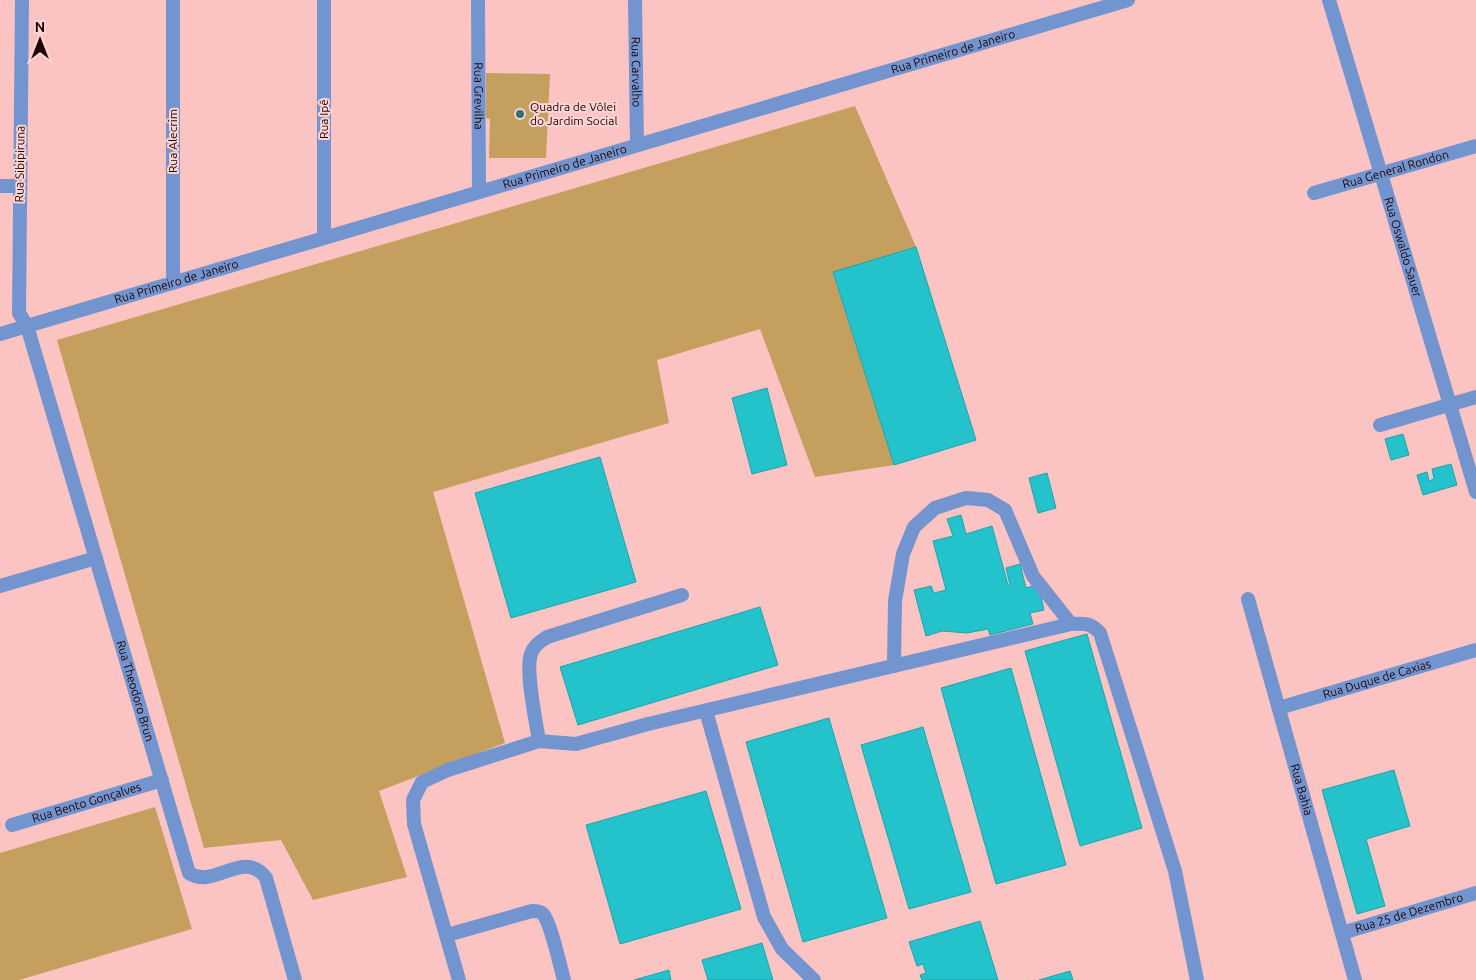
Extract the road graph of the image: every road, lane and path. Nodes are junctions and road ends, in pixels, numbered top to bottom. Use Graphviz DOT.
graph roads {
  1 [pos="22,0"];
  2 [pos="173,0"];
  3 [pos="324,0"];
  4 [pos="478,0"];
  5 [pos="635,0"];
  6 [pos="1128,0"];
  7 [pos="1329,0"];
  8 [pos="637,145"];
  9 [pos="1476,146"];
  10 [pos="1380,172"];
  11 [pos="0,186"];
  12 [pos="20,186"];
  13 [pos="478,192"];
  14 [pos="1314,193"];
  15 [pos="324,238"];
  16 [pos="173,283"];
  17 [pos="27,326"];
  18 [pos="0,334"];
  19 [pos="1476,397"];
  20 [pos="1450,405"];
  21 [pos="1380,425"];
  22 [pos="1476,492"];
  23 [pos="96,558"];
  24 [pos="0,586"];
  25 [pos="682,595"];
  26 [pos="1248,599"];
  27 [pos="1071,624"];
  28 [pos="1476,650"];
  29 [pos="894,666"];
  30 [pos="1279,708"];
  31 [pos="706,711"];
  32 [pos="539,741"];
  33 [pos="162,780"];
  34 [pos="12,825"];
  35 [pos="1476,893"];
  36 [pos="1342,933"];
  37 [pos="447,935"];
  38 [pos="295,980"];
  39 [pos="459,980"];
  40 [pos="564,980"];
  41 [pos="814,980"];
  42 [pos="1198,980"];
  43 [pos="1355,980"];
  1 -- 12 [label="street, Rua Sibipiruna"];
  2 -- 16 [label="street, Rua Alecrim"];
  3 -- 15 [label="street, Rua Ipê"];
  4 -- 13 [label="street, Rua Grevilha"];
  5 -- 8 [label="street, Rua Carvalho"];
  6 -- 8 [label="street, Rua Primeiro de Janeiro"];
  7 -- 10 [label="street, Rua Oswaldo Sauer"];
  8 -- 13 [label="street, Rua Primeiro de Janeiro"];
  9 -- 10 [label="street, Rua General Rondon"];
  10 -- 14 [label="street, Rua General Rondon"];
  10 -- 20 [label="street, Rua Oswaldo Sauer"];
  11 -- 12 [label="street"];
  12 -- 17 [label="street, Rua Sibipiruna"];
  13 -- 15 [label="street, Rua Primeiro de Janeiro"];
  15 -- 16 [label="street, Rua Primeiro de Janeiro"];
  16 -- 17 [label="street, Rua Primeiro de Janeiro"];
  17 -- 18 [label="street, Rua Primeiro de Janeiro"];
  17 -- 23 [label="street, Rua Theodoro Brun"];
  19 -- 20 [label="street"];
  20 -- 21 [label="street"];
  20 -- 22 [label="street, Rua Oswaldo Sauer"];
  23 -- 24 [label="street"];
  23 -- 33 [label="street, Rua Theodoro Brun"];
  25 -- 32 [label="street"];
  26 -- 30 [label="street, Rua Bahia"];
  27 -- 29 [label="street"];
  27 -- 29 [label="street"];
  27 -- 42 [label="street"];
  28 -- 30 [label="street, Rua Duque de Caxias"];
  29 -- 31 [label="street"];
  30 -- 36 [label="street, Rua Bahia"];
  31 -- 32 [label="street"];
  31 -- 41 [label="street"];
  32 -- 37 [label="street"];
  33 -- 34 [label="street, Rua Bento Gonçalves"];
  33 -- 38 [label="street, Rua Theodoro Brun"];
  35 -- 36 [label="street, Rua 25 de Dezembro"];
  36 -- 43 [label="street, Rua Bahia"];
  37 -- 39 [label="street"];
  37 -- 40 [label="street"];
}
